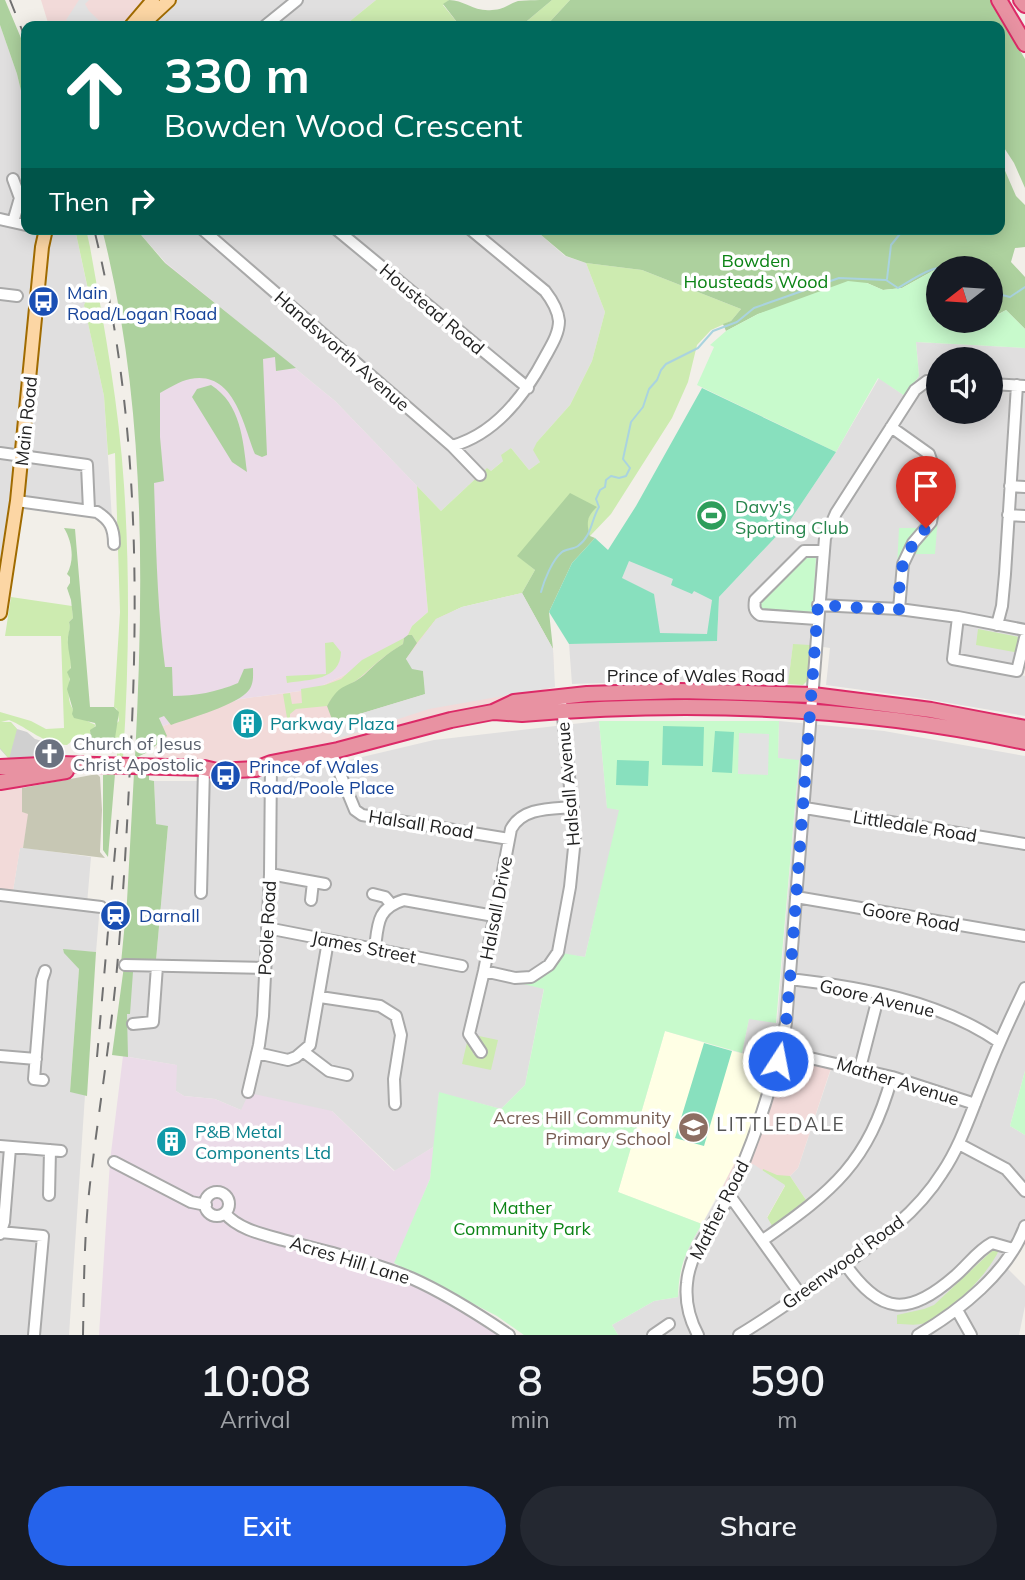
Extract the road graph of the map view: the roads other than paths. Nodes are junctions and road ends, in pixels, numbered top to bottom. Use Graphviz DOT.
graph roads {
  1 [pos="153,0"];
  2 [pos="169,0"];
  3 [pos="297,0"];
  4 [pos="999,0"];
  5 [pos="1006,0"];
  6 [pos="1021,0"];
  7 [pos="1025,5"];
  8 [pos="135,21"];
  9 [pos="146,21"];
  10 [pos="271,21"];
  11 [pos="1025,28"];
  12 [pos="1025,44"];
  13 [pos="13,179"];
  14 [pos="0,219"];
  15 [pos="13,222"];
  16 [pos="21,224"];
  17 [pos="44,235"];
  18 [pos="209,235"];
  19 [pos="343,235"];
  20 [pos="477,235"];
  21 [pos="0,294"];
  22 [pos="17,296"];
  23 [pos="926,382"];
  24 [pos="1003,384"];
  25 [pos="1021,385"];
  26 [pos="528,388"];
  27 [pos="891,427"];
  28 [pos="452,446"];
  29 [pos="0,453"];
  30 [pos="22,456"];
  31 [pos="480,475"];
  32 [pos="1010,486"];
  33 [pos="1025,487"];
  34 [pos="17,501"];
  35 [pos="89,510"];
  36 [pos="1008,515"];
  37 [pos="1025,516"];
  38 [pos="114,544"];
  39 [pos="823,551"];
  40 [pos="818,605"];
  41 [pos="899,610"];
  42 [pos="0,613"];
  43 [pos="958,617"];
  44 [pos="817,618"];
  45 [pos="997,625"];
  46 [pos="1025,630"];
  47 [pos="1025,638"];
  48 [pos="813,695"];
  49 [pos="561,704"];
  50 [pos="811,711"];
  51 [pos="1025,729"];
  52 [pos="1025,742"];
  53 [pos="331,752"];
  54 [pos="271,763"];
  55 [pos="3,764"];
  56 [pos="91,765"];
  57 [pos="204,768"];
  58 [pos="0,782"];
  59 [pos="573,807"];
  60 [pos="804,808"];
  61 [pos="509,839"];
  62 [pos="1025,844"];
  63 [pos="270,874"];
  64 [pos="313,882"];
  65 [pos="325,884"];
  66 [pos="201,892"];
  67 [pos="373,894"];
  68 [pos="0,895"];
  69 [pos="796,897"];
  70 [pos="311,900"];
  71 [pos="391,904"];
  72 [pos="101,907"];
  73 [pos="494,916"];
  74 [pos="267,928"];
  75 [pos="1025,936"];
  76 [pos="328,940"];
  77 [pos="375,948"];
  78 [pos="125,965"];
  79 [pos="157,966"];
  80 [pos="462,966"];
  81 [pos="265,968"];
  82 [pos="45,971"];
  83 [pos="484,971"];
  84 [pos="790,979"];
  85 [pos="1025,988"];
  86 [pos="879,994"];
  87 [pos="320,997"];
  88 [pos="133,1024"];
  89 [pos="999,1042"];
  90 [pos="780,1051"];
  91 [pos="304,1052"];
  92 [pos="481,1052"];
  93 [pos="257,1053"];
  94 [pos="0,1056"];
  95 [pos="36,1059"];
  96 [pos="860,1068"];
  97 [pos="347,1075"];
  98 [pos="892,1077"];
  99 [pos="43,1080"];
  100 [pos="248,1092"];
  101 [pos="395,1104"];
  102 [pos="975,1104"];
  103 [pos="959,1144"];
  104 [pos="5,1147"];
  105 [pos="114,1163"];
  106 [pos="1025,1191"];
  107 [pos="49,1195"];
  108 [pos="730,1196"];
  109 [pos="206,1205"];
  110 [pos="225,1213"];
  111 [pos="1025,1226"];
  112 [pos="0,1233"];
  113 [pos="763,1240"];
  114 [pos="1013,1249"];
  115 [pos="845,1264"];
  116 [pos="801,1295"];
  117 [pos="957,1310"];
  118 [pos="668,1324"];
  119 [pos="34,1335"];
  120 [pos="509,1335"];
  121 [pos="653,1335"];
  122 [pos="698,1335"];
  123 [pos="739,1335"];
  124 [pos="918,1335"];
  125 [pos="971,1335"];
  1 -- 8 [label="main road"];
  2 -- 9 [label="main road"];
  3 -- 10 [label="street"];
  4 -- 12 [label="highway"];
  5 -- 11 [label="highway"];
  6 -- 7 [label="highway"];
  13 -- 15 [label="street"];
  14 -- 15 [label="street"];
  15 -- 16 [label="street"];
  17 -- 30 [label="main road, Main Road"];
  18 -- 28 [label="street, Handsworth Avenue"];
  19 -- 26 [label="street, Houstead Road"];
  20 -- 26 [label="street"];
  21 -- 22 [label="street"];
  23 -- 27 [label="street, Mather Road"];
  24 -- 25 [label="street"];
  25 -- 32 [label="street"];
  26 -- 28 [label="street"];
  27 -- 39 [label="street, Mather Road"];
  27 -- 41 [label="street"];
  28 -- 31 [label="street, Handsworth Avenue"];
  29 -- 30 [label="street"];
  30 -- 34 [label="main road, Main Road"];
  30 -- 35 [label="street"];
  32 -- 33 [label="street"];
  32 -- 36 [label="street"];
  34 -- 35 [label="street"];
  34 -- 42 [label="main road, Main Road"];
  35 -- 38 [label="street"];
  36 -- 37 [label="street"];
  36 -- 45 [label="street"];
  39 -- 40 [label="street, Mather Road"];
  39 -- 44 [label="street"];
  40 -- 41 [label="street"];
  40 -- 44 [label="street, Mather Road"];
  41 -- 43 [label="street"];
  43 -- 45 [label="street"];
  43 -- 47 [label="street"];
  44 -- 48 [label="street, Mather Road"];
  45 -- 46 [label="street"];
  48 -- 49 [label="highway, Prince of Wales Road"];
  48 -- 50 [label="street, Mather Road"];
  48 -- 51 [label="highway, Prince of Wales Road"];
  49 -- 50 [label="highway, Prince of Wales Road"];
  49 -- 53 [label="highway, Prince of Wales Road"];
  49 -- 59 [label="street, Halsall Avenue"];
  50 -- 52 [label="highway, Prince of Wales Road"];
  50 -- 60 [label="street, Mather Road"];
  53 -- 54 [label="highway, Prince of Wales Road"];
  53 -- 61 [label="street, Halsall Road"];
  54 -- 57 [label="highway, Prince of Wales Road"];
  54 -- 63 [label="street, Poole Road"];
  55 -- 56 [label="highway, Prince of Wales Road"];
  56 -- 57 [label="highway, Prince of Wales Road"];
  56 -- 58 [label="highway, Prince of Wales Road"];
  57 -- 66 [label="street"];
  59 -- 61 [label="street, Halsall Drive"];
  59 -- 83 [label="street, Halsall Avenue"];
  60 -- 62 [label="street, Littledale Road"];
  60 -- 69 [label="street, Mather Road"];
  61 -- 73 [label="street, Halsall Drive"];
  63 -- 64 [label="street"];
  63 -- 74 [label="street, Poole Road"];
  64 -- 65 [label="street"];
  64 -- 70 [label="street"];
  67 -- 71 [label="street"];
  68 -- 72 [label="street"];
  69 -- 75 [label="street, Goore Road"];
  69 -- 84 [label="street, Mather Road"];
  71 -- 73 [label="street"];
  71 -- 77 [label="street"];
  73 -- 83 [label="street, Halsall Drive"];
  74 -- 76 [label="street, James Street"];
  74 -- 81 [label="street, Poole Road"];
  76 -- 77 [label="street, James Street"];
  76 -- 87 [label="street"];
  77 -- 80 [label="street, James Street"];
  78 -- 79 [label="street"];
  79 -- 81 [label="street"];
  79 -- 88 [label="street"];
  81 -- 93 [label="street, Poole Road"];
  82 -- 95 [label="street"];
  83 -- 92 [label="street, Halsall Drive"];
  84 -- 86 [label="street, Goore Avenue"];
  84 -- 90 [label="street, Mather Road"];
  85 -- 89 [label="street, Greenwood Road"];
  86 -- 89 [label="street, Goore Avenue"];
  86 -- 96 [label="street"];
  87 -- 91 [label="street"];
  87 -- 101 [label="street"];
  89 -- 102 [label="street, Greenwood Road"];
  90 -- 96 [label="street, Mather Avenue"];
  90 -- 108 [label="street, Mather Road"];
  91 -- 93 [label="street"];
  91 -- 97 [label="street"];
  93 -- 100 [label="street, Poole Road"];
  94 -- 95 [label="street"];
  95 -- 99 [label="street"];
  96 -- 98 [label="street, Mather Avenue"];
  98 -- 102 [label="street, Mather Avenue"];
  98 -- 113 [label="street"];
  102 -- 103 [label="street, Greenwood Road"];
  103 -- 106 [label="street"];
  103 -- 115 [label="street, Greenwood Road"];
  104 -- 107 [label="street"];
  104 -- 112 [label="street"];
  105 -- 109 [label="street, Acres Hill Lane"];
  108 -- 113 [label="street"];
  108 -- 122 [label="street, Mather Road"];
  109 -- 110 [label="street, Acres Hill Lane"];
  109 -- 110 [label="street, Acres Hill Lane"];
  110 -- 120 [label="street, Acres Hill Lane"];
  111 -- 114 [label="street"];
  112 -- 119 [label="street"];
  113 -- 116 [label="street"];
  114 -- 115 [label="street"];
  114 -- 117 [label="street"];
  115 -- 116 [label="street, Greenwood Road"];
  116 -- 123 [label="street, Greenwood Road"];
  117 -- 124 [label="street"];
  117 -- 125 [label="street"];
  118 -- 121 [label="street"];
}
